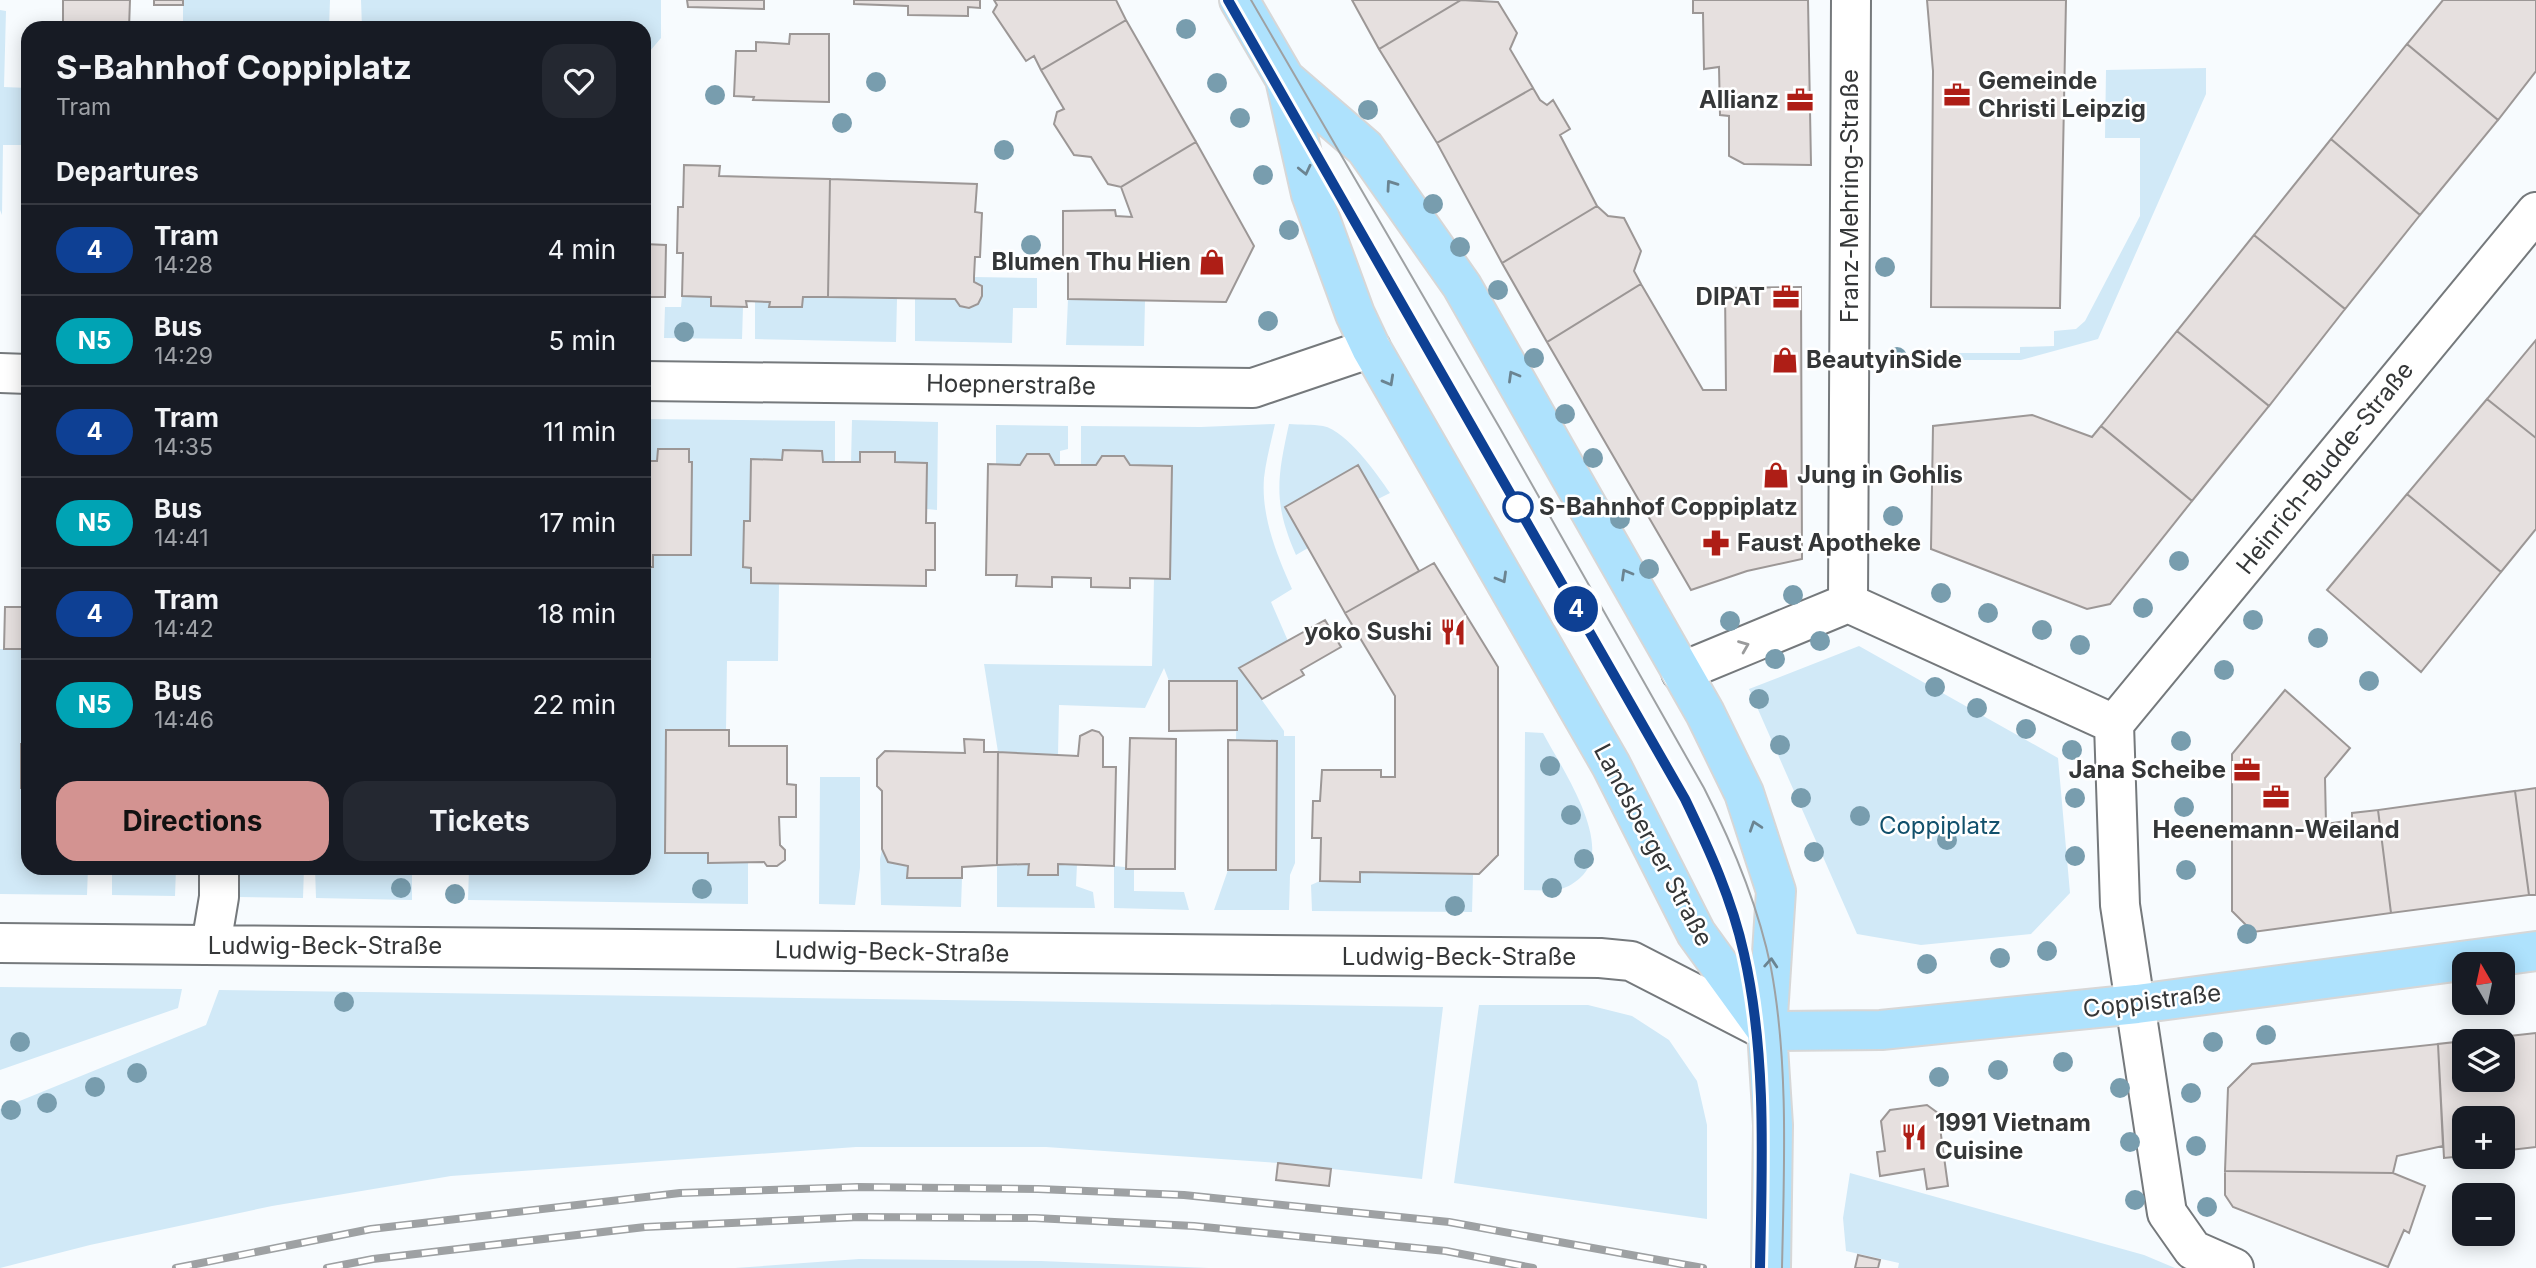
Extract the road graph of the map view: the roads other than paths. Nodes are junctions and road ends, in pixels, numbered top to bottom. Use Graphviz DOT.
graph roads {
  1 [pos="1240,0"];
  2 [pos="1851,0"];
  3 [pos="1285,79"];
  4 [pos="2536,212"];
  5 [pos="1371,348"];
  6 [pos="0,373"];
  7 [pos="21,373"];
  8 [pos="651,381"];
  9 [pos="1848,603"];
  10 [pos="1681,672"];
  11 [pos="2114,724"];
  12 [pos="219,875"];
  13 [pos="0,943"];
  14 [pos="211,945"];
  15 [pos="2536,951"];
  16 [pos="2137,1004"];
  17 [pos="1767,1031"];
  18 [pos="1771,1268"];
  19 [pos="2234,1268"];
  1 -- 3 [label="main road, Landsberger Straße"];
  2 -- 9 [label="street, Franz-Mehring-Straße"];
  3 -- 5 [label="main road, Landsberger Straße, one-way"];
  10 -- 3 [label="main road, Landsberger Straße, one-way"];
  4 -- 11 [label="street, Heinrich-Budde-Straße"];
  5 -- 8 [label="street, Hoepnerstraße"];
  5 -- 17 [label="main road, Landsberger Straße, one-way"];
  6 -- 7 [label="street"];
  10 -- 9 [label="street, one-way"];
  9 -- 11 [label="street"];
  17 -- 10 [label="main road, Landsberger Straße, one-way"];
  11 -- 16 [label="street"];
  12 -- 14 [label="street"];
  13 -- 14 [label="street, Ludwig-Beck-Straße"];
  14 -- 17 [label="street, Ludwig-Beck-Straße"];
  15 -- 16 [label="main road, Coppistraße"];
  16 -- 17 [label="main road, Coppistraße"];
  16 -- 19 [label="street"];
  17 -- 18 [label="main road"];
}
